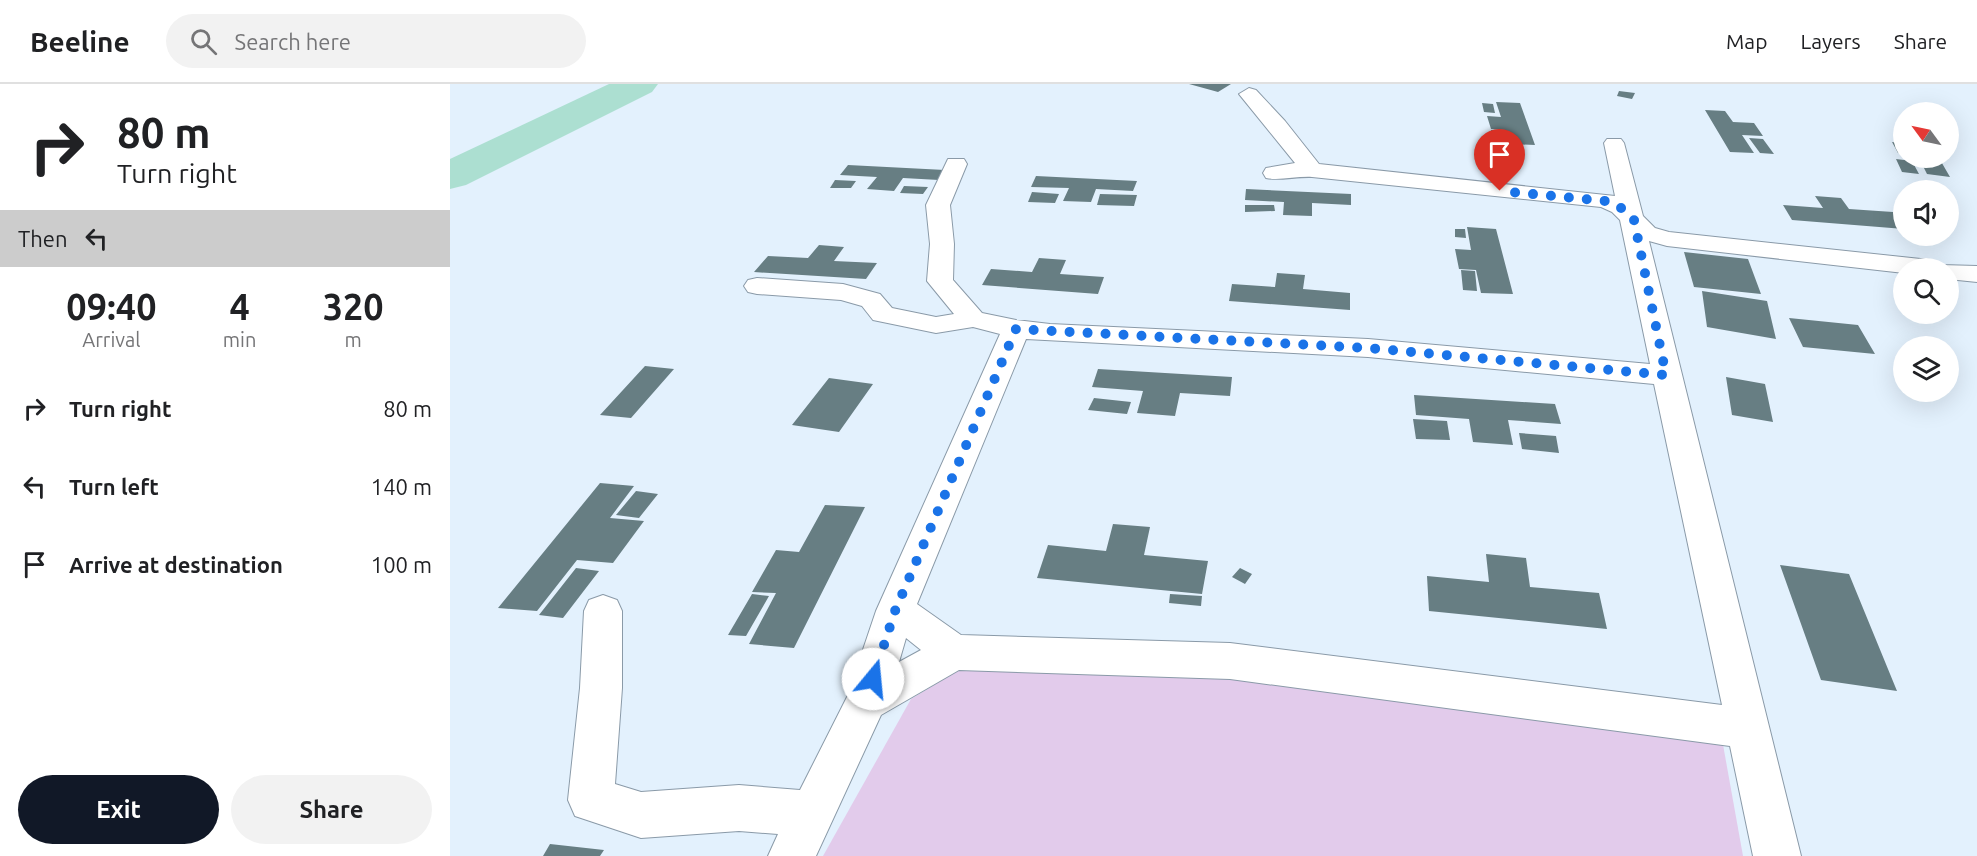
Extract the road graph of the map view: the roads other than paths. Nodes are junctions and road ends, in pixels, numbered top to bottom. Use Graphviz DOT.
graph roads {
  1 [pos="1249,94"];
  2 [pos="1614,143"];
  3 [pos="956,164"];
  4 [pos="1312,170"];
  5 [pos="1274,172"];
  6 [pos="1634,220"];
  7 [pos="1893,264"];
  8 [pos="1959,272"];
  9 [pos="1977,274"];
  10 [pos="757,286"];
  11 [pos="973,319"];
  12 [pos="1016,329"];
  13 [pos="1666,375"];
  14 [pos="603,610"];
  15 [pos="895,611"];
  16 [pos="954,652"];
  17 [pos="866,702"];
  18 [pos="1746,728"];
  19 [pos="813,814"];
  20 [pos="792,856"];
  21 [pos="1777,856"];
  1 -- 4 [label="street"];
  2 -- 6 [label="street"];
  3 -- 11 [label="street"];
  4 -- 5 [label="street"];
  4 -- 6 [label="street"];
  6 -- 7 [label="street"];
  6 -- 13 [label="street"];
  8 -- 9 [label="street"];
  10 -- 11 [label="street"];
  11 -- 12 [label="street"];
  12 -- 13 [label="street"];
  12 -- 15 [label="street"];
  13 -- 18 [label="street"];
  14 -- 19 [label="street"];
  15 -- 16 [label="street"];
  15 -- 17 [label="street"];
  16 -- 17 [label="street"];
  16 -- 18 [label="street"];
  17 -- 19 [label="street"];
  18 -- 21 [label="street"];
  19 -- 20 [label="street"];
}
